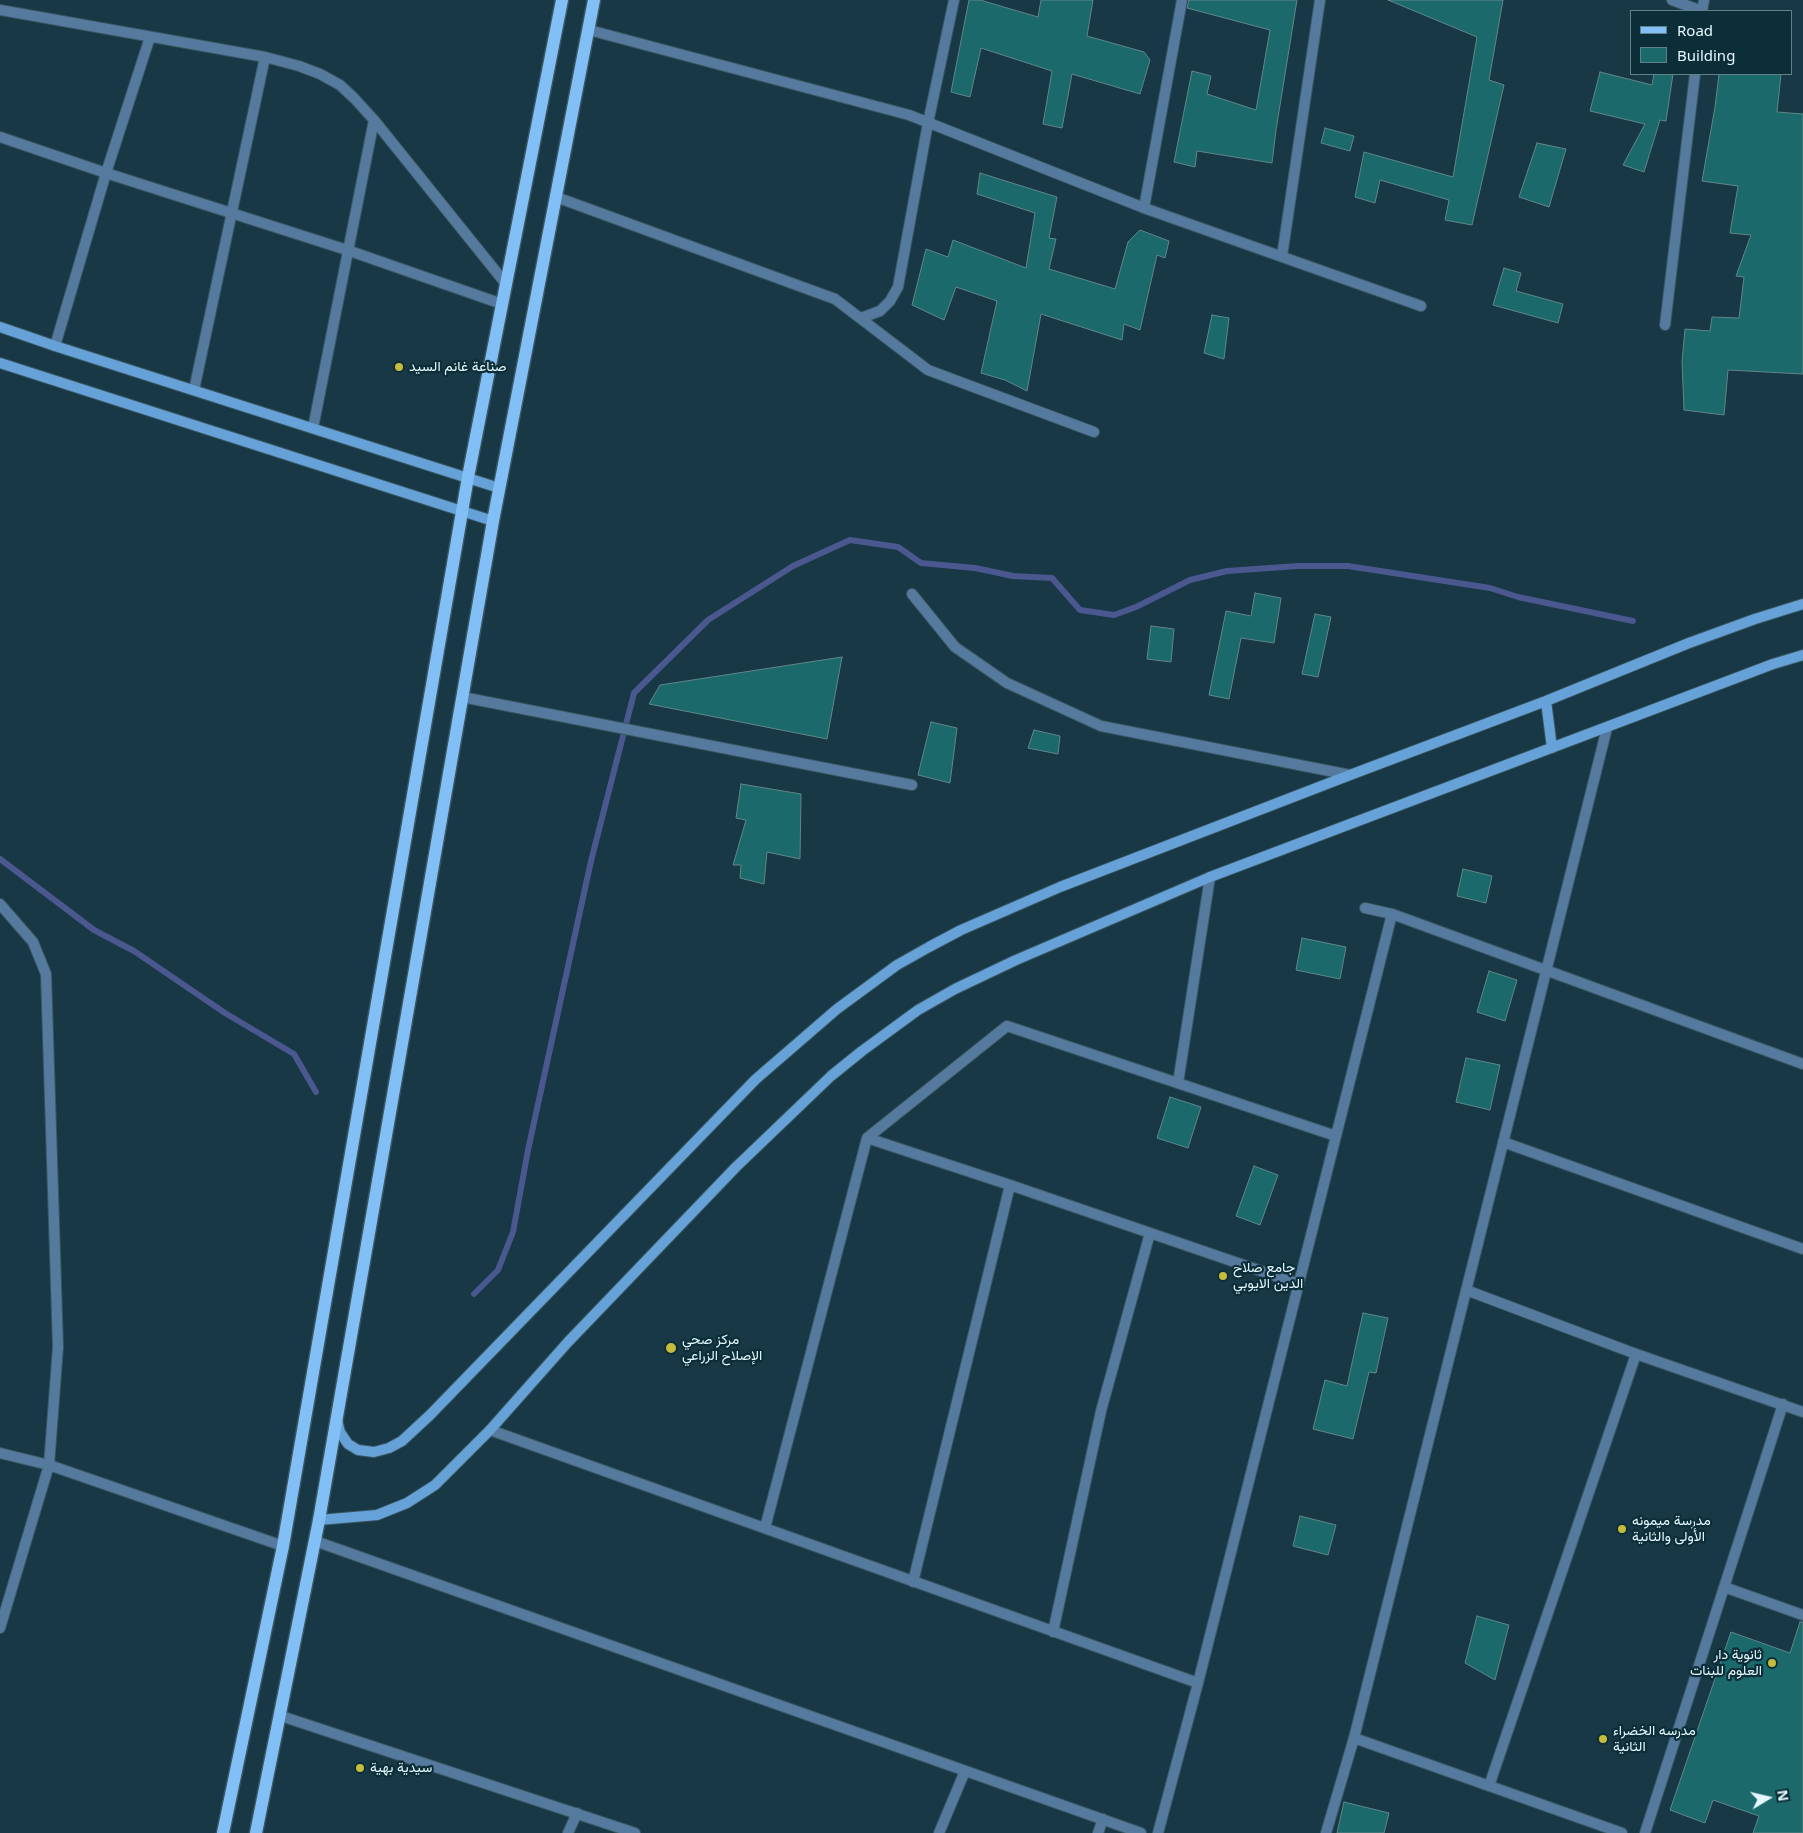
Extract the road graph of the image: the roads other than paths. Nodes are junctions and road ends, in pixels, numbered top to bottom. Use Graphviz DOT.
graph roads {
  1 [pos="562,0"];
  2 [pos="594,0"];
  3 [pos="954,0"];
  4 [pos="1182,0"];
  5 [pos="1320,0"];
  6 [pos="1672,0"];
  7 [pos="0,10"];
  8 [pos="1699,10"];
  9 [pos="589,30"];
  10 [pos="150,36"];
  11 [pos="265,57"];
  12 [pos="1694,75"];
  13 [pos="374,120"];
  14 [pos="928,123"];
  15 [pos="0,137"];
  16 [pos="106,173"];
  17 [pos="556,197"];
  18 [pos="1144,208"];
  19 [pos="231,213"];
  20 [pos="347,250"];
  21 [pos="1282,256"];
  22 [pos="506,284"];
  23 [pos="502,304"];
  24 [pos="1421,306"];
  25 [pos="861,318"];
  26 [pos="1665,325"];
  27 [pos="0,327"];
  28 [pos="55,346"];
  29 [pos="0,363"];
  30 [pos="194,390"];
  31 [pos="313,428"];
  32 [pos="1094,432"];
  33 [pos="468,478"];
  34 [pos="499,488"];
  35 [pos="462,511"];
  36 [pos="493,521"];
  37 [pos="912,594"];
  38 [pos="1803,604"];
  39 [pos="1803,655"];
  40 [pos="462,697"];
  41 [pos="1546,701"];
  42 [pos="1607,728"];
  43 [pos="1552,748"];
  44 [pos="1350,775"];
  45 [pos="912,786"];
  46 [pos="1210,877"];
  47 [pos="0,904"];
  48 [pos="1365,908"];
  49 [pos="1392,914"];
  50 [pos="1546,971"];
  51 [pos="1803,1064"];
  52 [pos="1178,1083"];
  53 [pos="1336,1136"];
  54 [pos="867,1138"];
  55 [pos="1503,1142"];
  56 [pos="1010,1185"];
  57 [pos="1150,1233"];
  58 [pos="1803,1249"];
  59 [pos="1298,1284"];
  60 [pos="1466,1290"];
  61 [pos="1636,1354"];
  62 [pos="1782,1404"];
  63 [pos="1803,1412"];
  64 [pos="336,1419"];
  65 [pos="490,1430"];
  66 [pos="0,1453"];
  67 [pos="49,1466"];
  68 [pos="319,1520"];
  69 [pos="765,1528"];
  70 [pos="315,1541"];
  71 [pos="283,1546"];
  72 [pos="913,1582"];
  73 [pos="1724,1588"];
  74 [pos="1803,1615"];
  75 [pos="0,1628"];
  76 [pos="1053,1632"];
  77 [pos="1198,1684"];
  78 [pos="281,1716"];
  79 [pos="1354,1738"];
  80 [pos="965,1771"];
  81 [pos="1489,1786"];
  82 [pos="577,1813"];
  83 [pos="1103,1820"];
  84 [pos="223,1833"];
  85 [pos="256,1833"];
  86 [pos="568,1833"];
  87 [pos="635,1833"];
  88 [pos="940,1833"];
  89 [pos="1098,1833"];
  90 [pos="1141,1833"];
  91 [pos="1158,1833"];
  92 [pos="1326,1833"];
  93 [pos="1622,1833"];
  94 [pos="1645,1833"];
  1 -- 22 [label="main road"];
  2 -- 9 [label="main road"];
  3 -- 14 [label="street"];
  4 -- 18 [label="street"];
  5 -- 21 [label="street"];
  6 -- 8 [label="street"];
  7 -- 10 [label="street"];
  9 -- 14 [label="street"];
  9 -- 17 [label="main road"];
  10 -- 11 [label="street"];
  10 -- 16 [label="street"];
  11 -- 13 [label="street"];
  11 -- 19 [label="street"];
  12 -- 26 [label="street"];
  13 -- 20 [label="street"];
  13 -- 22 [label="street"];
  14 -- 18 [label="street"];
  14 -- 25 [label="street"];
  15 -- 16 [label="street"];
  16 -- 19 [label="street"];
  16 -- 28 [label="street"];
  17 -- 25 [label="street"];
  17 -- 34 [label="main road"];
  18 -- 21 [label="street"];
  19 -- 20 [label="street"];
  19 -- 30 [label="street"];
  20 -- 23 [label="street"];
  20 -- 31 [label="street"];
  21 -- 24 [label="street"];
  22 -- 23 [label="main road"];
  23 -- 33 [label="main road"];
  25 -- 32 [label="street"];
  27 -- 28 [label="street"];
  28 -- 30 [label="street"];
  29 -- 35 [label="street"];
  30 -- 31 [label="street"];
  31 -- 33 [label="street"];
  33 -- 34 [label="street"];
  33 -- 35 [label="main road"];
  34 -- 36 [label="main road"];
  35 -- 36 [label="street"];
  35 -- 71 [label="main road"];
  36 -- 40 [label="main road"];
  37 -- 44 [label="street"];
  38 -- 41 [label="street"];
  39 -- 42 [label="street"];
  40 -- 45 [label="street"];
  40 -- 64 [label="main road"];
  41 -- 43 [label="street"];
  41 -- 44 [label="street"];
  42 -- 43 [label="street"];
  42 -- 50 [label="street"];
  43 -- 46 [label="street"];
  44 -- 64 [label="street"];
  46 -- 52 [label="street"];
  46 -- 65 [label="street"];
  47 -- 67 [label="street"];
  48 -- 49 [label="street"];
  49 -- 50 [label="street"];
  49 -- 53 [label="street"];
  50 -- 51 [label="street"];
  50 -- 55 [label="street"];
  52 -- 53 [label="street"];
  52 -- 54 [label="street"];
  53 -- 59 [label="street"];
  54 -- 56 [label="street"];
  54 -- 69 [label="street"];
  55 -- 58 [label="street"];
  55 -- 60 [label="street"];
  56 -- 57 [label="street"];
  56 -- 72 [label="street"];
  57 -- 59 [label="street"];
  57 -- 76 [label="street"];
  59 -- 77 [label="street"];
  60 -- 61 [label="street"];
  60 -- 79 [label="street"];
  61 -- 62 [label="street"];
  61 -- 81 [label="street"];
  62 -- 63 [label="street"];
  62 -- 73 [label="street"];
  64 -- 68 [label="main road"];
  65 -- 68 [label="street"];
  65 -- 69 [label="street"];
  66 -- 67 [label="street"];
  67 -- 71 [label="street"];
  67 -- 75 [label="street"];
  68 -- 70 [label="main road"];
  69 -- 72 [label="street"];
  70 -- 78 [label="main road"];
  70 -- 80 [label="street"];
  71 -- 84 [label="main road"];
  72 -- 76 [label="street"];
  73 -- 74 [label="street"];
  73 -- 94 [label="street"];
  76 -- 77 [label="street"];
  77 -- 91 [label="street"];
  78 -- 82 [label="street"];
  78 -- 85 [label="main road"];
  79 -- 81 [label="street"];
  79 -- 92 [label="street"];
  80 -- 83 [label="street"];
  80 -- 88 [label="street"];
  81 -- 93 [label="street"];
  82 -- 86 [label="street"];
  82 -- 87 [label="street"];
  83 -- 89 [label="street"];
  83 -- 90 [label="street"];
}
